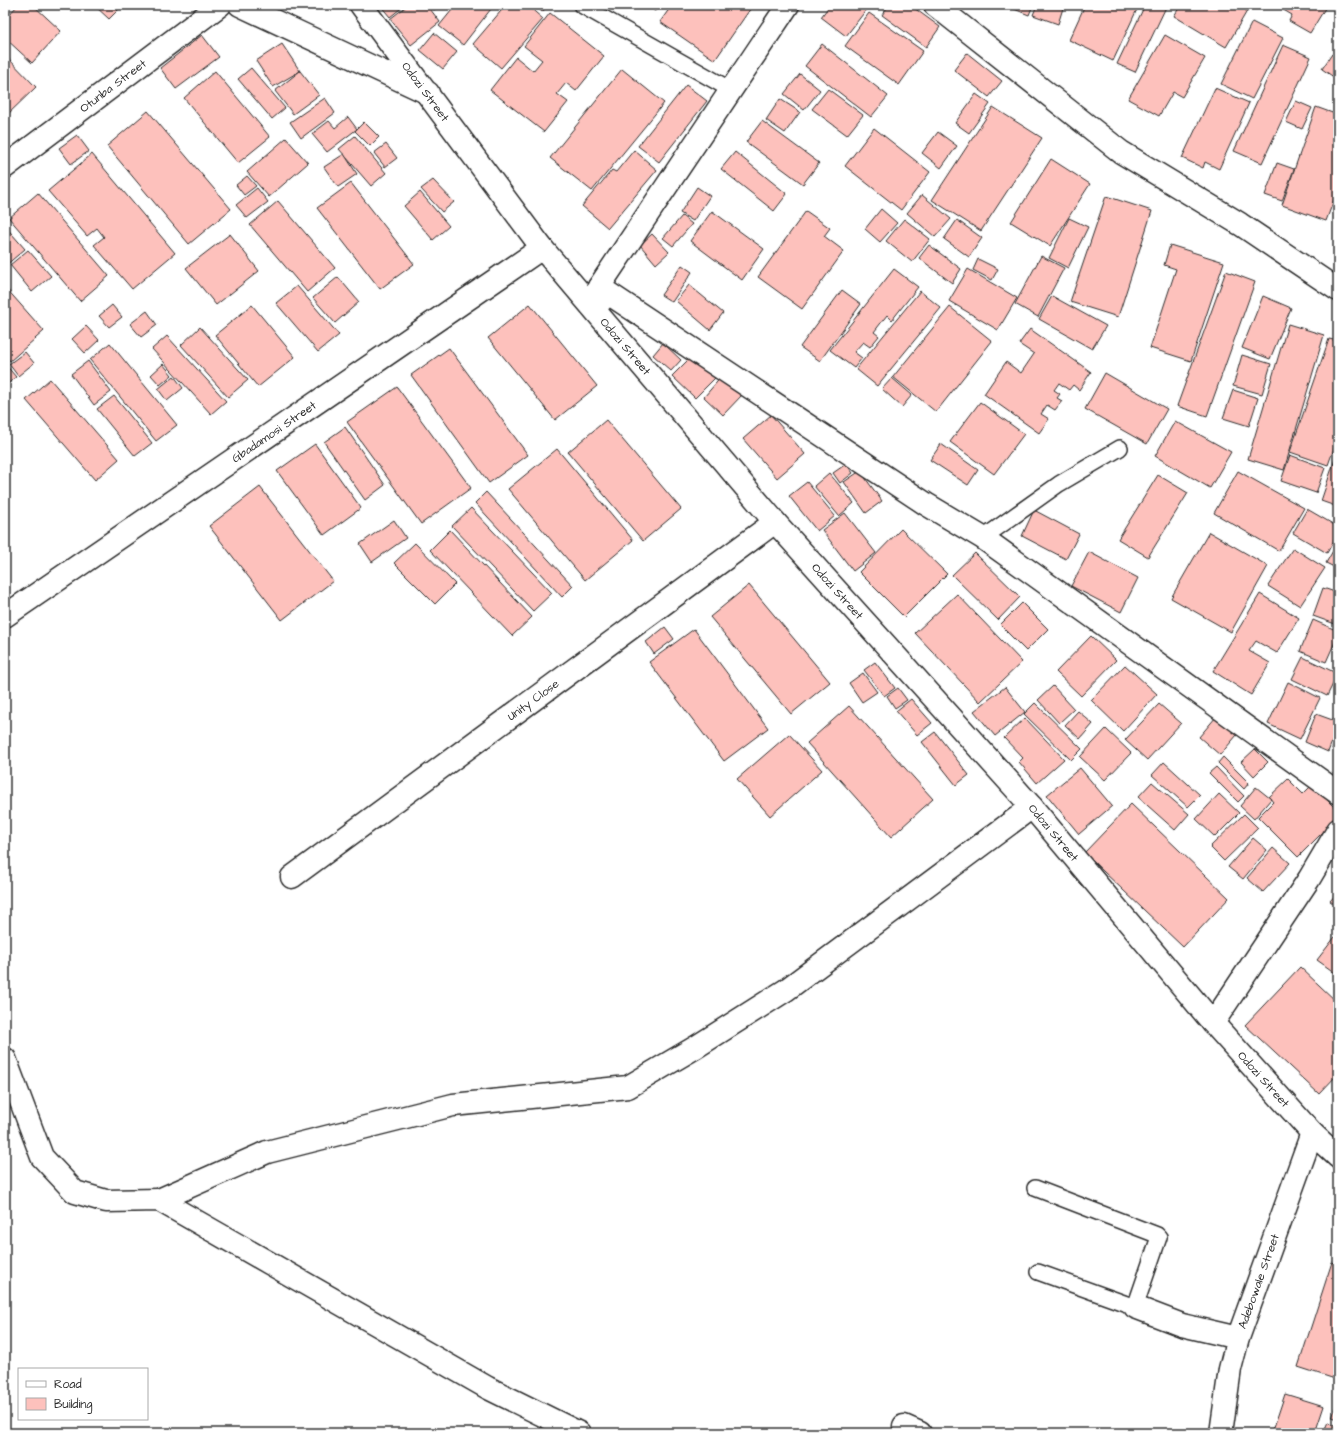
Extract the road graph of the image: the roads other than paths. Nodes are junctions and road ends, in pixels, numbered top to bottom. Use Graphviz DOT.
graph roads {
  1 [pos="220,5"];
  2 [pos="240,5"];
  3 [pos="361,5"];
  4 [pos="581,5"];
  5 [pos="788,5"];
  6 [pos="935,5"];
  7 [pos="731,90"];
  8 [pos="428,94"];
  9 [pos="5,167"];
  10 [pos="542,248"];
  11 [pos="599,287"];
  12 [pos="1338,290"];
  13 [pos="603,320"];
  14 [pos="1120,448"];
  15 [pos="775,522"];
  16 [pos="983,538"];
  17 [pos="5,616"];
  18 [pos="1338,794"];
  19 [pos="1032,807"];
  20 [pos="1338,830"];
  21 [pos="292,877"];
  22 [pos="1213,1023"];
  23 [pos="5,1059"];
  24 [pos="1312,1133"];
  25 [pos="1338,1157"];
  26 [pos="1035,1188"];
  27 [pos="159,1200"];
  28 [pos="1038,1272"];
  29 [pos="1135,1307"];
  30 [pos="1238,1338"];
  31 [pos="579,1433"];
  32 [pos="1221,1433"];
  1 -- 9 [label="street, Otunba Street"];
  2 -- 8 [label="street"];
  3 -- 8 [label="street, Odozi Street"];
  4 -- 7 [label="lane"];
  5 -- 7 [label="street"];
  6 -- 12 [label="street"];
  7 -- 11 [label="street"];
  8 -- 10 [label="street, Odozi Street"];
  10 -- 13 [label="street, Odozi Street"];
  10 -- 17 [label="street, Gbadamosi Street"];
  11 -- 13 [label="street"];
  11 -- 16 [label="street"];
  13 -- 15 [label="street, Odozi Street"];
  14 -- 16 [label="lane"];
  15 -- 19 [label="street, Odozi Street"];
  15 -- 21 [label="street, Unity Close"];
  16 -- 18 [label="street"];
  19 -- 22 [label="street, Odozi Street"];
  19 -- 27 [label="street"];
  20 -- 22 [label="street"];
  22 -- 24 [label="street, Odozi Street"];
  23 -- 27 [label="street"];
  24 -- 25 [label="street, Odozi Street"];
  24 -- 30 [label="street, Adebowale Street"];
  26 -- 29 [label="lane"];
  27 -- 31 [label="street"];
  28 -- 29 [label="lane"];
  29 -- 30 [label="street"];
  30 -- 32 [label="street, Adebowale Street"];
}
